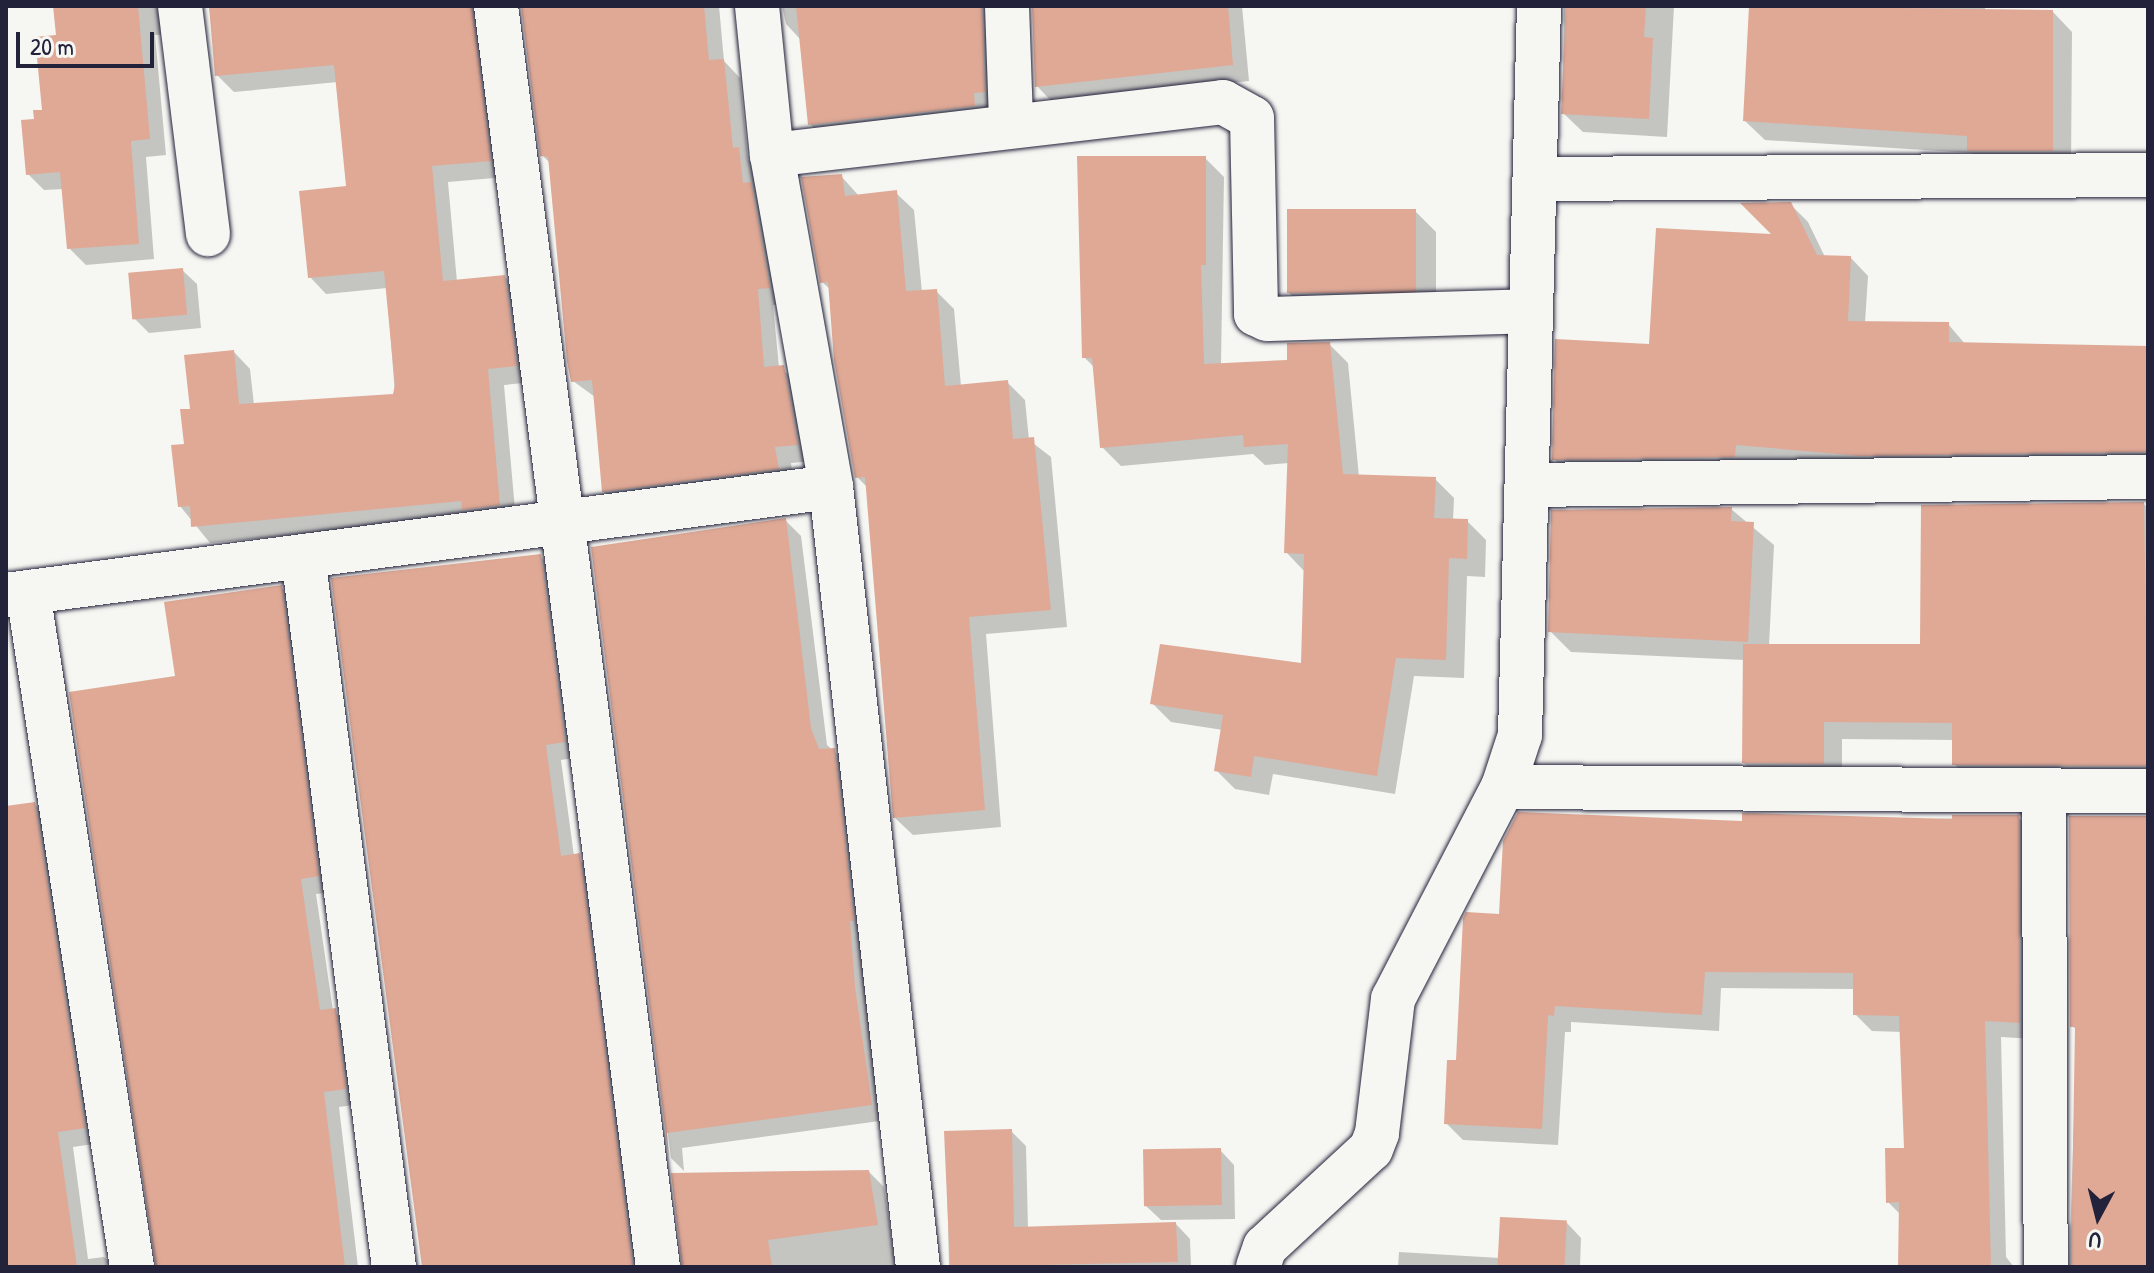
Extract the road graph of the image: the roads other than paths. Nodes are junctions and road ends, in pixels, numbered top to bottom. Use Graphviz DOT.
graph roads {
  1 [pos="180,6"];
  2 [pos="496,6"];
  3 [pos="757,6"];
  4 [pos="1007,6"];
  5 [pos="1539,6"];
  6 [pos="1011,123"];
  7 [pos="772,155"];
  8 [pos="2148,175"];
  9 [pos="1536,179"];
  10 [pos="208,234"];
  11 [pos="1530,311"];
  12 [pos="2148,477"];
  13 [pos="1527,485"];
  14 [pos="831,487"];
  15 [pos="563,520"];
  16 [pos="303,556"];
  17 [pos="17,594"];
  18 [pos="1503,787"];
  19 [pos="2148,791"];
  20 [pos="2044,792"];
  21 [pos="132,1267"];
  22 [pos="394,1267"];
  23 [pos="658,1267"];
  24 [pos="918,1267"];
  25 [pos="1258,1267"];
  26 [pos="2046,1267"];
  1 -- 10 [label="street"];
  2 -- 15 [label="street"];
  3 -- 7 [label="street"];
  4 -- 6 [label="street"];
  5 -- 9 [label="street"];
  6 -- 7 [label="street"];
  6 -- 11 [label="street"];
  7 -- 14 [label="street"];
  8 -- 9 [label="street"];
  9 -- 11 [label="street"];
  11 -- 13 [label="street"];
  12 -- 13 [label="street"];
  13 -- 18 [label="street"];
  14 -- 15 [label="street"];
  14 -- 24 [label="street"];
  15 -- 16 [label="street"];
  15 -- 23 [label="street"];
  16 -- 17 [label="street"];
  16 -- 22 [label="street"];
  17 -- 21 [label="street"];
  18 -- 20 [label="street"];
  18 -- 25 [label="street"];
  19 -- 20 [label="street"];
  20 -- 26 [label="street"];
}
